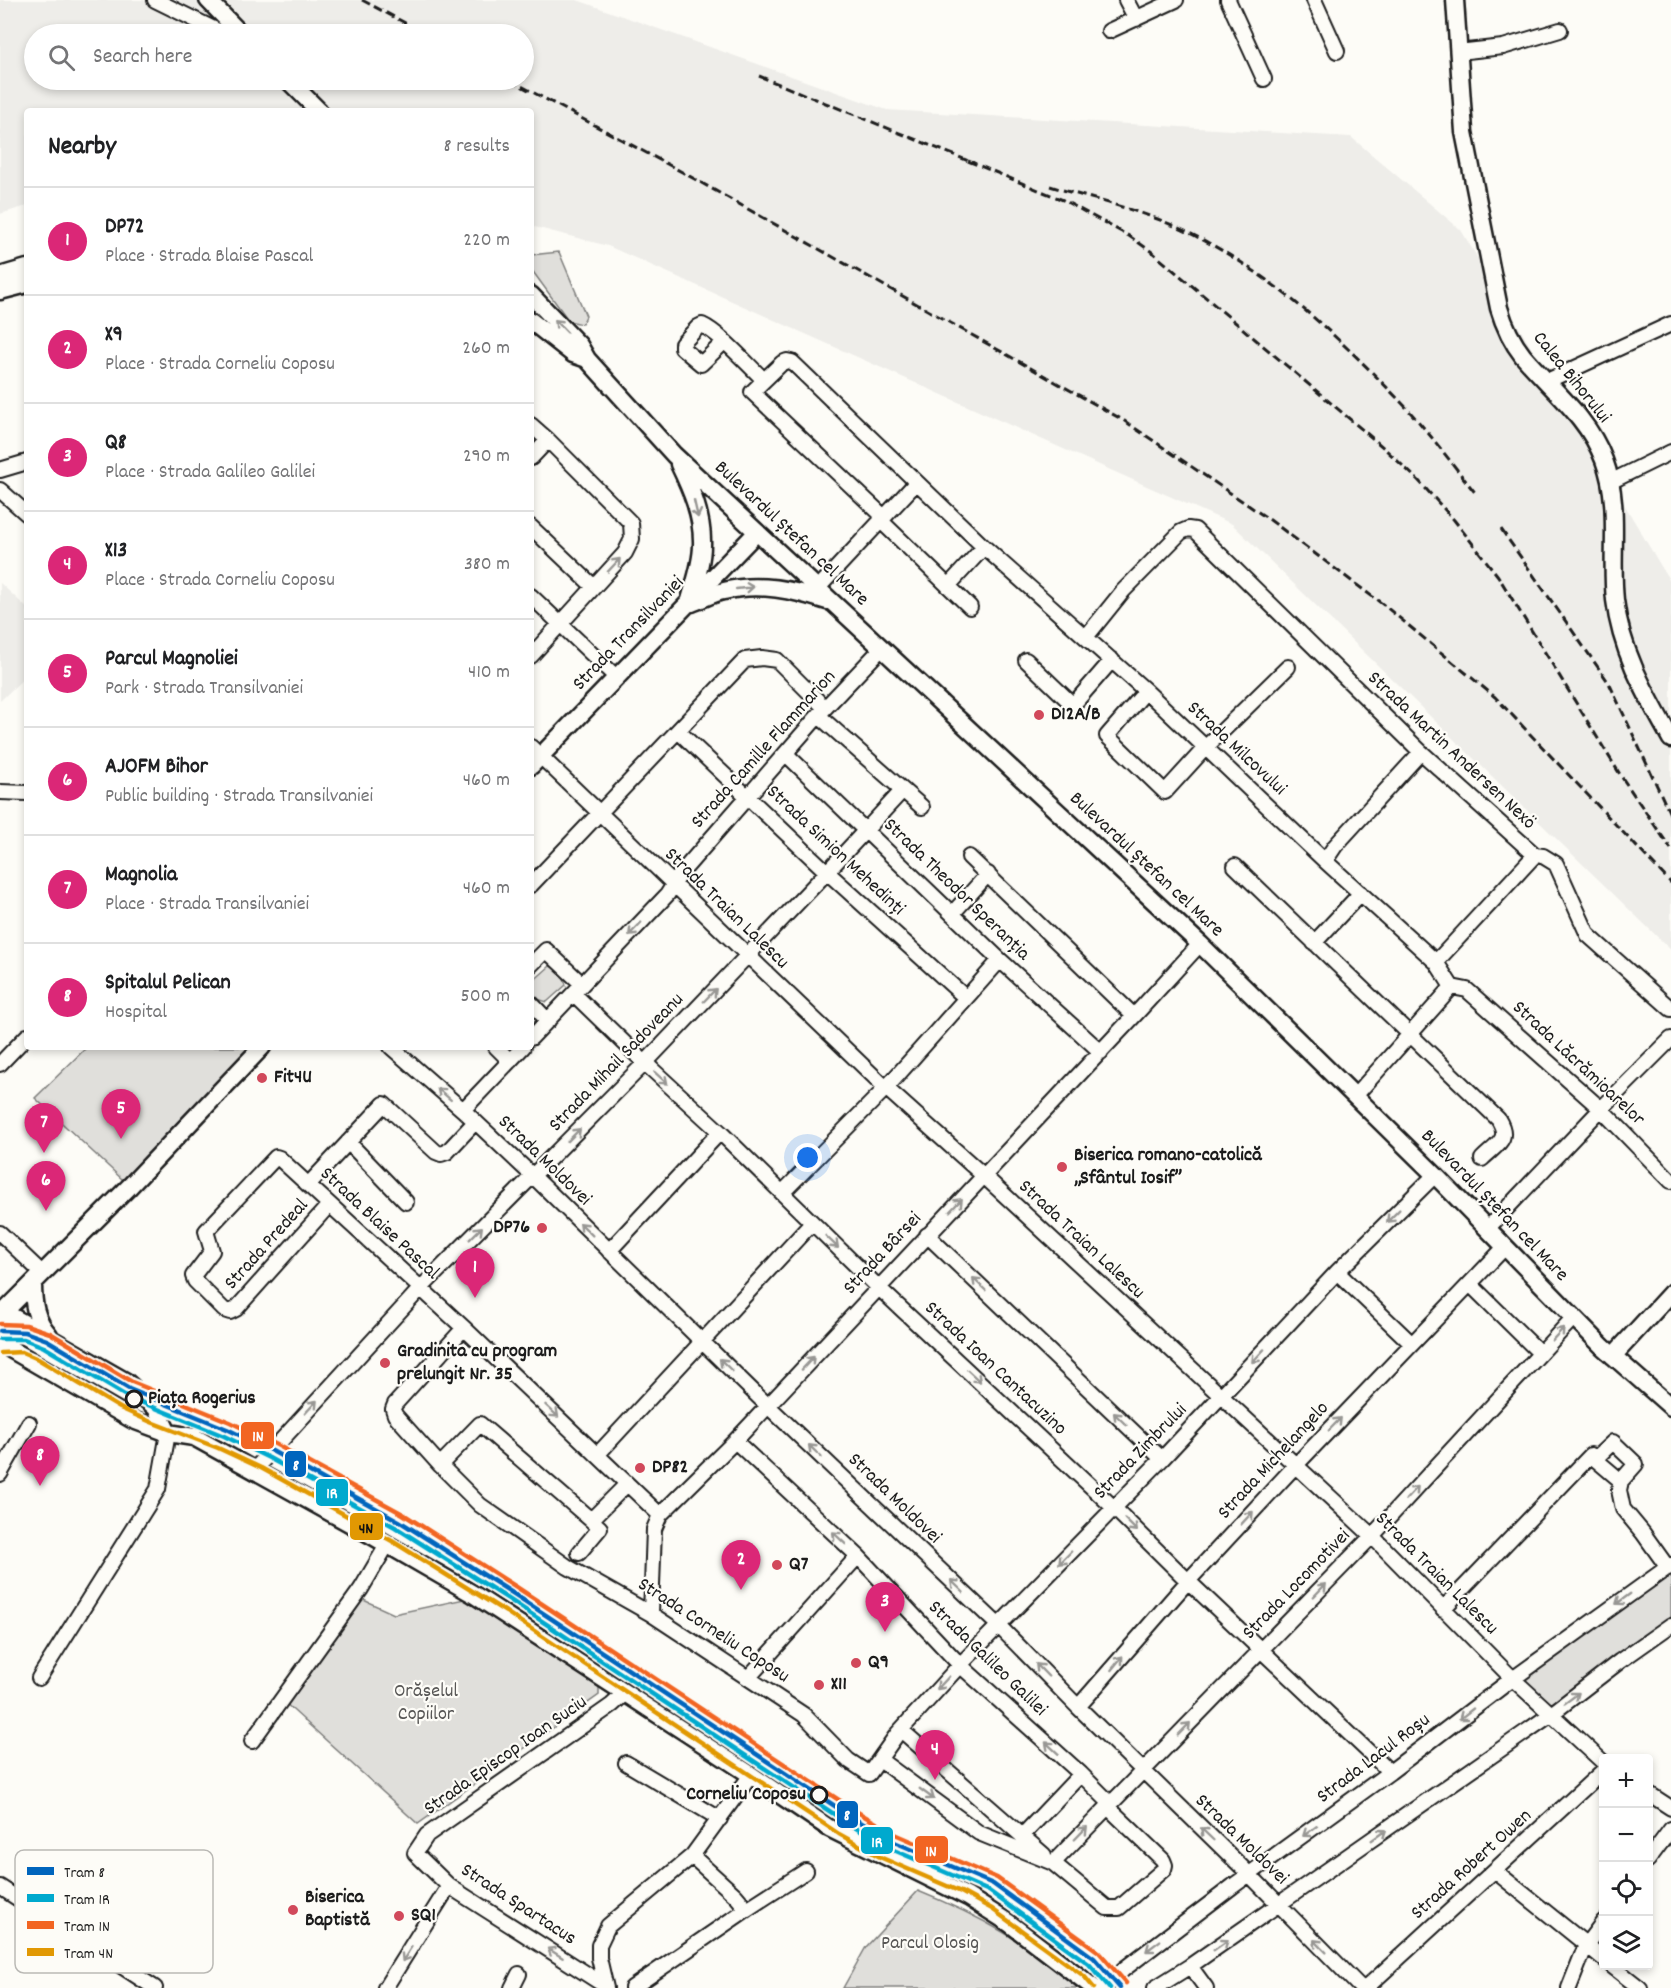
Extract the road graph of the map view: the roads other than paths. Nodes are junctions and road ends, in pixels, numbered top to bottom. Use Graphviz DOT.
graph roads {
  1 [pos="155,0"];
  2 [pos="208,0"];
  3 [pos="1126,0"];
  4 [pos="1176,0"];
  5 [pos="1228,0"];
  6 [pos="1314,0"];
  7 [pos="1455,0"];
  8 [pos="166,4"];
  9 [pos="1136,19"];
  10 [pos="205,24"];
  11 [pos="231,24"];
  12 [pos="1560,30"];
  13 [pos="1109,31"];
  14 [pos="1336,51"];
  15 [pos="1458,52"];
  16 [pos="1264,79"];
  17 [pos="298,90"];
  18 [pos="316,108"];
  19 [pos="24,269"];
  20 [pos="0,276"];
  21 [pos="24,285"];
  22 [pos="0,291"];
  23 [pos="534,298"];
  24 [pos="534,323"];
  25 [pos="1671,324"];
  26 [pos="724,342"];
  27 [pos="587,359"];
  28 [pos="764,380"];
  29 [pos="1546,381"];
  30 [pos="534,428"];
  31 [pos="548,440"];
  32 [pos="1671,452"];
  33 [pos="534,455"];
  34 [pos="675,455"];
  35 [pos="24,463"];
  36 [pos="0,470"];
  37 [pos="1610,482"];
  38 [pos="916,483"];
  39 [pos="0,490"];
  40 [pos="24,511"];
  41 [pos="882,518"];
  42 [pos="534,530"];
  43 [pos="757,532"];
  44 [pos="984,547"];
  45 [pos="594,586"];
  46 [pos="948,586"];
  47 [pos="818,588"];
  48 [pos="534,599"];
  49 [pos="834,603"];
  50 [pos="689,604"];
  51 [pos="969,607"];
  52 [pos="560,623"];
  53 [pos="1086,637"];
  54 [pos="882,648"];
  55 [pos="534,653"];
  56 [pos="1026,660"];
  57 [pos="1112,660"];
  58 [pos="1288,667"];
  59 [pos="616,677"];
  60 [pos="1146,692"];
  61 [pos="822,712"];
  62 [pos="678,731"];
  63 [pos="1671,739"];
  64 [pos="1206,747"];
  65 [pos="1421,752"];
  66 [pos="786,754"];
  67 [pos="534,757"];
  68 [pos="902,790"];
  69 [pos="0,792"];
  70 [pos="24,793"];
  71 [pos="748,796"];
  72 [pos="922,807"];
  73 [pos="598,813"];
  74 [pos="866,831"];
  75 [pos="1535,855"];
  76 [pos="969,857"];
  77 [pos="1325,861"];
  78 [pos="1235,866"];
  79 [pos="827,872"];
  80 [pos="988,874"];
  81 [pos="534,882"];
  82 [pos="673,885"];
  83 [pos="1361,893"];
  84 [pos="952,914"];
  85 [pos="1314,943"];
  86 [pos="1200,944"];
  87 [pos="747,957"];
  88 [pos="1000,960"];
  89 [pos="534,962"];
  90 [pos="1436,962"];
  91 [pos="1452,987"];
  92 [pos="578,989"];
  93 [pos="966,998"];
  94 [pos="534,1006"];
  95 [pos="1671,1010"];
  96 [pos="1134,1016"];
  97 [pos="548,1021"];
  98 [pos="1411,1034"];
  99 [pos="534,1035"];
  100 [pos="24,1039"];
  101 [pos="1671,1039"];
  102 [pos="259,1050"];
  103 [pos="394,1050"];
  104 [pos="499,1050"];
  105 [pos="520,1050"];
  106 [pos="1101,1052"];
  107 [pos="510,1061"];
  108 [pos="645,1063"];
  109 [pos="0,1064"];
  110 [pos="886,1088"];
  111 [pos="1355,1096"];
  112 [pos="1601,1109"];
  113 [pos="463,1110"];
  114 [pos="475,1122"];
  115 [pos="720,1132"];
  116 [pos="348,1142"];
  117 [pos="281,1159"];
  118 [pos="1482,1159"];
  119 [pos="1435,1175"];
  120 [pos="533,1176"];
  121 [pos="984,1176"];
  122 [pos="1671,1181"];
  123 [pos="308,1185"];
  124 [pos="782,1194"];
  125 [pos="406,1202"];
  126 [pos="329,1205"];
  127 [pos="812,1223"];
  128 [pos="1488,1228"];
  129 [pos="0,1233"];
  130 [pos="927,1235"];
  131 [pos="1505,1247"];
  132 [pos="609,1251"];
  133 [pos="1336,1272"];
  134 [pos="38,1278"];
  135 [pos="1470,1284"];
  136 [pos="879,1288"];
  137 [pos="420,1289"];
  138 [pos="1671,1293"];
  139 [pos="2,1314"];
  140 [pos="1574,1317"];
  141 [pos="464,1328"];
  142 [pos="52,1338"];
  143 [pos="702,1342"];
  144 [pos="0,1343"];
  145 [pos="1412,1344"];
  146 [pos="1540,1353"];
  147 [pos="1613,1356"];
  148 [pos="1221,1395"];
  149 [pos="768,1406"];
  150 [pos="1671,1407"];
  151 [pos="29,1423"];
  152 [pos="168,1433"];
  153 [pos="735,1441"];
  154 [pos="598,1454"];
  155 [pos="1595,1459"];
  156 [pos="1162,1460"];
  157 [pos="440,1465"];
  158 [pos="1295,1466"];
  159 [pos="255,1469"];
  160 [pos="0,1474"];
  161 [pos="1621,1481"];
  162 [pos="627,1484"];
  163 [pos="1114,1508"];
  164 [pos="660,1515"];
  165 [pos="591,1520"];
  166 [pos="1372,1536"];
  167 [pos="387,1545"];
  168 [pos="579,1553"];
  169 [pos="858,1556"];
  170 [pos="1669,1566"];
  171 [pos="1188,1581"];
  172 [pos="1443,1609"];
  173 [pos="651,1614"];
  174 [pos="1671,1625"];
  175 [pos="999,1626"];
  176 [pos="1260,1651"];
  177 [pos="960,1665"];
  178 [pos="39,1678"];
  179 [pos="748,1678"];
  180 [pos="1513,1679"];
  181 [pos="624,1694"];
  182 [pos="1078,1707"];
  183 [pos="1550,1715"];
  184 [pos="901,1730"];
  185 [pos="252,1741"];
  186 [pos="1599,1759"];
  187 [pos="880,1760"];
  188 [pos="626,1763"];
  189 [pos="1143,1771"];
  190 [pos="1390,1772"];
  191 [pos="1081,1774"];
  192 [pos="752,1775"];
  193 [pos="1599,1775"];
  194 [pos="1653,1796"];
  195 [pos="1110,1803"];
  196 [pos="1671,1808"];
  197 [pos="720,1820"];
  198 [pos="1671,1829"];
  199 [pos="1022,1836"];
  200 [pos="415,1853"];
  201 [pos="1653,1853"];
  202 [pos="692,1856"];
  203 [pos="1053,1863"];
  204 [pos="806,1871"];
  205 [pos="1495,1871"];
  206 [pos="1250,1875"];
  207 [pos="449,1886"];
  208 [pos="0,1887"];
  209 [pos="15,1897"];
  210 [pos="1279,1905"];
  211 [pos="747,1909"];
  212 [pos="1599,1928"];
  213 [pos="1586,1945"];
  214 [pos="1599,1955"];
  215 [pos="1190,1966"];
  216 [pos="1618,1970"];
  217 [pos="132,1973"];
  218 [pos="519,1974"];
  219 [pos="605,1986"];
  220 [pos="155,1988"];
  221 [pos="385,1988"];
  222 [pos="512,1988"];
  223 [pos="632,1988"];
  224 [pos="1094,1988"];
  225 [pos="1103,1988"];
  226 [pos="1155,1988"];
  227 [pos="1206,1988"];
  228 [pos="1361,1988"];
  229 [pos="1366,1988"];
  230 [pos="1569,1988"];
  231 [pos="1640,1988"];
  1 -- 8 [label="street"];
  2 -- 11 [label="main road"];
  3 -- 9 [label="street"];
  4 -- 9 [label="street"];
  5 -- 16 [label="street"];
  6 -- 14 [label="street"];
  7 -- 15 [label="main road, Calea Bihorului"];
  8 -- 10 [label="street"];
  9 -- 13 [label="street"];
  12 -- 15 [label="street"];
  15 -- 29 [label="main road, Calea Bihorului"];
  17 -- 18 [label="main road"];
  19 -- 20 [label="main road"];
  21 -- 22 [label="main road"];
  27 -- 23 [label="main road, Bulevardul Ștefan cel Mare, one-way"];
  24 -- 27 [label="main road, Bulevardul Ștefan cel Mare"];
  25 -- 29 [label="street"];
  26 -- 28 [label="street"];
  27 -- 34 [label="main road, Bulevardul Ștefan cel Mare"];
  28 -- 38 [label="street, Strada Milcovului"];
  28 -- 41 [label="street"];
  29 -- 37 [label="main road, Calea Bihorului"];
  30 -- 31 [label="street"];
  31 -- 33 [label="street"];
  45 -- 31 [label="street, one-way"];
  32 -- 37 [label="street"];
  34 -- 43 [label="main road, Bulevardul Ștefan cel Mare"];
  34 -- 50 [label="main road, one-way"];
  35 -- 36 [label="street"];
  37 -- 63 [label="main road, Calea Bihorului"];
  38 -- 41 [label="street"];
  38 -- 44 [label="street, Strada Milcovului"];
  39 -- 40 [label="street"];
  41 -- 46 [label="street"];
  41 -- 47 [label="street"];
  42 -- 45 [label="street"];
  43 -- 47 [label="main road, Bulevardul Ștefan cel Mare"];
  43 -- 50 [label="main road, Strada Transilvaniei"];
  44 -- 46 [label="street"];
  44 -- 53 [label="street, Strada Milcovului"];
  45 -- 52 [label="street"];
  46 -- 51 [label="street"];
  47 -- 49 [label="main road, Bulevardul Ștefan cel Mare"];
  48 -- 52 [label="street"];
  50 -- 49 [label="main road, one-way"];
  49 -- 54 [label="main road, Bulevardul Ștefan cel Mare"];
  50 -- 59 [label="main road, Strada Transilvaniei"];
  52 -- 55 [label="street"];
  52 -- 59 [label="street"];
  53 -- 57 [label="street, Strada Milcovului"];
  53 -- 65 [label="street, Strada Martin Andersen Nexö"];
  54 -- 61 [label="street, Strada Camille Flammarion"];
  54 -- 86 [label="main road, Bulevardul Ștefan cel Mare"];
  56 -- 57 [label="street"];
  57 -- 60 [label="street, Strada Milcovului"];
  58 -- 64 [label="street"];
  59 -- 67 [label="main road, Strada Transilvaniei"];
  60 -- 64 [label="street, Strada Milcovului"];
  60 -- 64 [label="street"];
  61 -- 62 [label="street"];
  61 -- 66 [label="street, Strada Camille Flammarion"];
  61 -- 68 [label="street"];
  62 -- 71 [label="street, Strada Simion Mehedinți"];
  62 -- 73 [label="street"];
  64 -- 77 [label="street, Strada Milcovului"];
  65 -- 75 [label="street, Strada Martin Andersen Nexö"];
  65 -- 77 [label="street"];
  66 -- 71 [label="street, Strada Camille Flammarion"];
  66 -- 74 [label="street, Strada Theodor Speranția"];
  67 -- 73 [label="street, Strada Traian Lalescu"];
  68 -- 72 [label="street"];
  68 -- 74 [label="street, Strada Mihail Sadoveanu"];
  69 -- 70 [label="street"];
  71 -- 79 [label="street, Strada Simion Mehedinți"];
  71 -- 82 [label="street, Strada Camille Flammarion"];
  73 -- 81 [label="street"];
  73 -- 82 [label="street, Strada Traian Lalescu"];
  74 -- 79 [label="street, Strada Mihail Sadoveanu"];
  74 -- 84 [label="street, Strada Theodor Speranția"];
  75 -- 90 [label="street"];
  75 -- 95 [label="street, Strada Martin Andersen Nexö"];
  76 -- 80 [label="street"];
  77 -- 83 [label="street, Strada Milcovului"];
  78 -- 85 [label="street"];
  79 -- 87 [label="street, Strada Mihail Sadoveanu"];
  79 -- 93 [label="street, Strada Simion Mehedinți"];
  80 -- 84 [label="street"];
  80 -- 96 [label="street"];
  82 -- 87 [label="street, Strada Traian Lalescu"];
  82 -- 92 [label="street, Strada Camille Flammarion, one-way"];
  83 -- 85 [label="street"];
  83 -- 90 [label="street, Strada Milcovului"];
  84 -- 88 [label="street, Strada Theodor Speranția"];
  85 -- 98 [label="street"];
  86 -- 96 [label="street, Strada Bârsei"];
  86 -- 111 [label="main road, Bulevardul Ștefan cel Mare"];
  108 -- 87 [label="street, Strada Mihail Sadoveanu, one-way"];
  87 -- 110 [label="street, Strada Traian Lalescu"];
  88 -- 93 [label="street"];
  88 -- 106 [label="street, Strada Theodor Speranția"];
  89 -- 92 [label="street, Strada Ioan Cantacuzino"];
  90 -- 91 [label="street, Strada Milcovului"];
  91 -- 98 [label="street"];
  91 -- 112 [label="street, Strada Lăcrămioarelor"];
  92 -- 97 [label="street, Strada Camille Flammarion"];
  92 -- 108 [label="street, Strada Ioan Cantacuzino"];
  93 -- 110 [label="street"];
  94 -- 97 [label="street"];
  96 -- 106 [label="street, Strada Bârsei"];
  97 -- 99 [label="street, Strada Camille Flammarion"];
  98 -- 111 [label="street"];
  98 -- 118 [label="street"];
  100 -- 109 [label="street"];
  101 -- 112 [label="street"];
  102 -- 134 [label="main road"];
  113 -- 103 [label="street, Strada Moldovei, one-way"];
  104 -- 107 [label="street"];
  105 -- 107 [label="street"];
  106 -- 121 [label="street, Strada Bârsei"];
  107 -- 113 [label="street"];
  108 -- 115 [label="street, Strada Ioan Cantacuzino, one-way"];
  120 -- 108 [label="street, Strada Mihail Sadoveanu, one-way"];
  110 -- 121 [label="street, Strada Traian Lalescu"];
  110 -- 124 [label="street"];
  111 -- 119 [label="main road, Bulevardul Ștefan cel Mare"];
  112 -- 122 [label="street, Strada Lăcrămioarelor"];
  112 -- 128 [label="street"];
  113 -- 114 [label="street, Strada Moldovei"];
  114 -- 116 [label="street"];
  114 -- 120 [label="street, Strada Moldovei"];
  115 -- 124 [label="street, Strada Ioan Cantacuzino"];
  115 -- 132 [label="street"];
  116 -- 123 [label="street"];
  116 -- 125 [label="street"];
  117 -- 123 [label="street, Strada Blaise Pascal"];
  117 -- 126 [label="street, Strada Predeal"];
  119 -- 128 [label="main road, Bulevardul Ștefan cel Mare"];
  119 -- 133 [label="street, Strada Zimbrului, one-way"];
  132 -- 120 [label="street, Strada Moldovei, one-way"];
  137 -- 120 [label="street, Strada Mihail Sadoveanu, one-way"];
  130 -- 121 [label="street, Strada Bârsei, one-way"];
  121 -- 148 [label="street, Strada Traian Lalescu"];
  123 -- 126 [label="street, Strada Blaise Pascal"];
  124 -- 127 [label="street, Strada Ioan Cantacuzino"];
  126 -- 137 [label="street, Strada Blaise Pascal"];
  127 -- 136 [label="street, Strada Ioan Cantacuzino, one-way"];
  127 -- 143 [label="street"];
  128 -- 131 [label="main road, Bulevardul Ștefan cel Mare"];
  129 -- 134 [label="street"];
  130 -- 136 [label="street, Strada Bârsei"];
  156 -- 130 [label="street, one-way"];
  131 -- 135 [label="street, Strada Michelangelo"];
  131 -- 140 [label="main road, Bulevardul Ștefan cel Mare"];
  132 -- 143 [label="street, Strada Moldovei"];
  133 -- 145 [label="street"];
  133 -- 148 [label="street, Strada Zimbrului, one-way"];
  134 -- 139 [label="main road"];
  134 -- 142 [label="main road"];
  135 -- 145 [label="street, Strada Michelangelo"];
  135 -- 146 [label="street"];
  149 -- 136 [label="street, Strada Bârsei, one-way"];
  136 -- 163 [label="street, Strada Ioan Cantacuzino, one-way"];
  137 -- 141 [label="street, Strada Blaise Pascal"];
  159 -- 137 [label="street, Strada Mihail Sadoveanu, one-way"];
  138 -- 147 [label="main road"];
  139 -- 142 [label="main road"];
  146 -- 140 [label="street, Strada Locomotivei, one-way"];
  140 -- 147 [label="main road, Bulevardul Ștefan cel Mare"];
  141 -- 154 [label="street, Strada Blaise Pascal, one-way"];
  141 -- 157 [label="street, Strada Corneliu Coposu"];
  142 -- 152 [label="main road"];
  149 -- 143 [label="street, Strada Moldovei, one-way"];
  143 -- 154 [label="street"];
  144 -- 152 [label="main road"];
  158 -- 145 [label="street, Strada Michelangelo, one-way"];
  166 -- 146 [label="street, Strada Locomotivei, one-way"];
  147 -- 150 [label="main road, Bulevardul Ștefan cel Mare"];
  148 -- 156 [label="street, Strada Zimbrului"];
  148 -- 158 [label="street, Strada Traian Lalescu"];
  149 -- 153 [label="street, Strada Bârsei"];
  175 -- 149 [label="street, Strada Moldovei, one-way"];
  151 -- 160 [label="street"];
  152 -- 159 [label="main road"];
  152 -- 178 [label="street"];
  153 -- 164 [label="street, Strada Bârsei"];
  169 -- 153 [label="street, Strada Galileo Galilei, one-way"];
  154 -- 162 [label="street, Strada Blaise Pascal"];
  155 -- 161 [label="street"];
  155 -- 161 [label="street"];
  155 -- 172 [label="street"];
  156 -- 163 [label="street, Strada Zimbrului"];
  157 -- 165 [label="street"];
  157 -- 173 [label="street, Strada Corneliu Coposu"];
  158 -- 166 [label="street, Strada Traian Lalescu"];
  171 -- 158 [label="street, Strada Michelangelo, one-way"];
  159 -- 167 [label="main road"];
  161 -- 170 [label="street"];
  162 -- 164 [label="street, Strada Blaise Pascal"];
  162 -- 165 [label="street"];
  163 -- 171 [label="street, Strada Ioan Cantacuzino, one-way"];
  163 -- 175 [label="street, Strada Zimbrului, one-way"];
  164 -- 173 [label="street"];
  165 -- 168 [label="street"];
  166 -- 172 [label="street, Strada Traian Lalescu"];
  176 -- 166 [label="street, Strada Locomotivei, one-way"];
  167 -- 181 [label="main road"];
  167 -- 185 [label="street"];
  169 -- 177 [label="street, Strada Galileo Galilei"];
  169 -- 179 [label="street"];
  170 -- 180 [label="street, Strada Lacul Roșu, one-way"];
  171 -- 176 [label="street, Strada Ioan Cantacuzino"];
  182 -- 171 [label="street, Strada Michelangelo, one-way"];
  172 -- 180 [label="street, Strada Traian Lalescu"];
  173 -- 179 [label="street, Strada Corneliu Coposu"];
  183 -- 174 [label="street, one-way"];
  175 -- 177 [label="street, Strada Zimbrului"];
  182 -- 175 [label="street, Strada Moldovei, one-way"];
  189 -- 176 [label="street, Strada Locomotivei, one-way"];
  176 -- 190 [label="street, Strada Ioan Cantacuzino"];
  177 -- 184 [label="street, Strada Zimbrului, one-way"];
  191 -- 177 [label="street, Strada Galileo Galilei, one-way"];
  179 -- 187 [label="street, Strada Corneliu Coposu"];
  180 -- 183 [label="street, Strada Traian Lalescu"];
  180 -- 190 [label="street, Strada Lacul Roșu, one-way"];
  181 -- 192 [label="main road"];
  181 -- 200 [label="street, Strada Episcop Ioan Suciu"];
  182 -- 189 [label="street, Strada Moldovei"];
  183 -- 186 [label="street, Strada Traian Lalescu"];
  210 -- 183 [label="street, one-way"];
  184 -- 187 [label="street, Strada Zimbrului"];
  184 -- 199 [label="street"];
  187 -- 203 [label="street, one-way"];
  188 -- 197 [label="street"];
  189 -- 195 [label="street"];
  206 -- 189 [label="street, Strada Moldovei, one-way"];
  190 -- 206 [label="street, Strada Lacul Roșu, one-way"];
  191 -- 195 [label="street, Strada Galileo Galilei"];
  191 -- 199 [label="street"];
  192 -- 197 [label="street"];
  192 -- 224 [label="main road"];
  193 -- 205 [label="street, Strada Robert Owen"];
  194 -- 196 [label="street"];
  203 -- 195 [label="street, one-way"];
  195 -- 203 [label="street, Strada Galileo Galilei"];
  197 -- 202 [label="street"];
  198 -- 201 [label="street"];
  199 -- 203 [label="street"];
  200 -- 207 [label="street, Strada Spartacus"];
  202 -- 211 [label="street"];
  202 -- 219 [label="street"];
  204 -- 211 [label="street"];
  205 -- 213 [label="street"];
  205 -- 229 [label="street, Strada Robert Owen"];
  206 -- 210 [label="street, Strada Moldovei"];
  206 -- 225 [label="street, Strada Lacul Roșu, one-way"];
  219 -- 207 [label="street, Strada Spartacus, one-way"];
  207 -- 221 [label="street, one-way"];
  208 -- 209 [label="street"];
  215 -- 210 [label="street, one-way"];
  228 -- 210 [label="street, Strada Moldovei, one-way"];
  211 -- 223 [label="street"];
  212 -- 213 [label="street"];
  213 -- 214 [label="street"];
  213 -- 230 [label="street"];
  215 -- 226 [label="street"];
  215 -- 227 [label="street"];
  216 -- 231 [label="street"];
  217 -- 220 [label="street"];
  218 -- 222 [label="street"];
}
